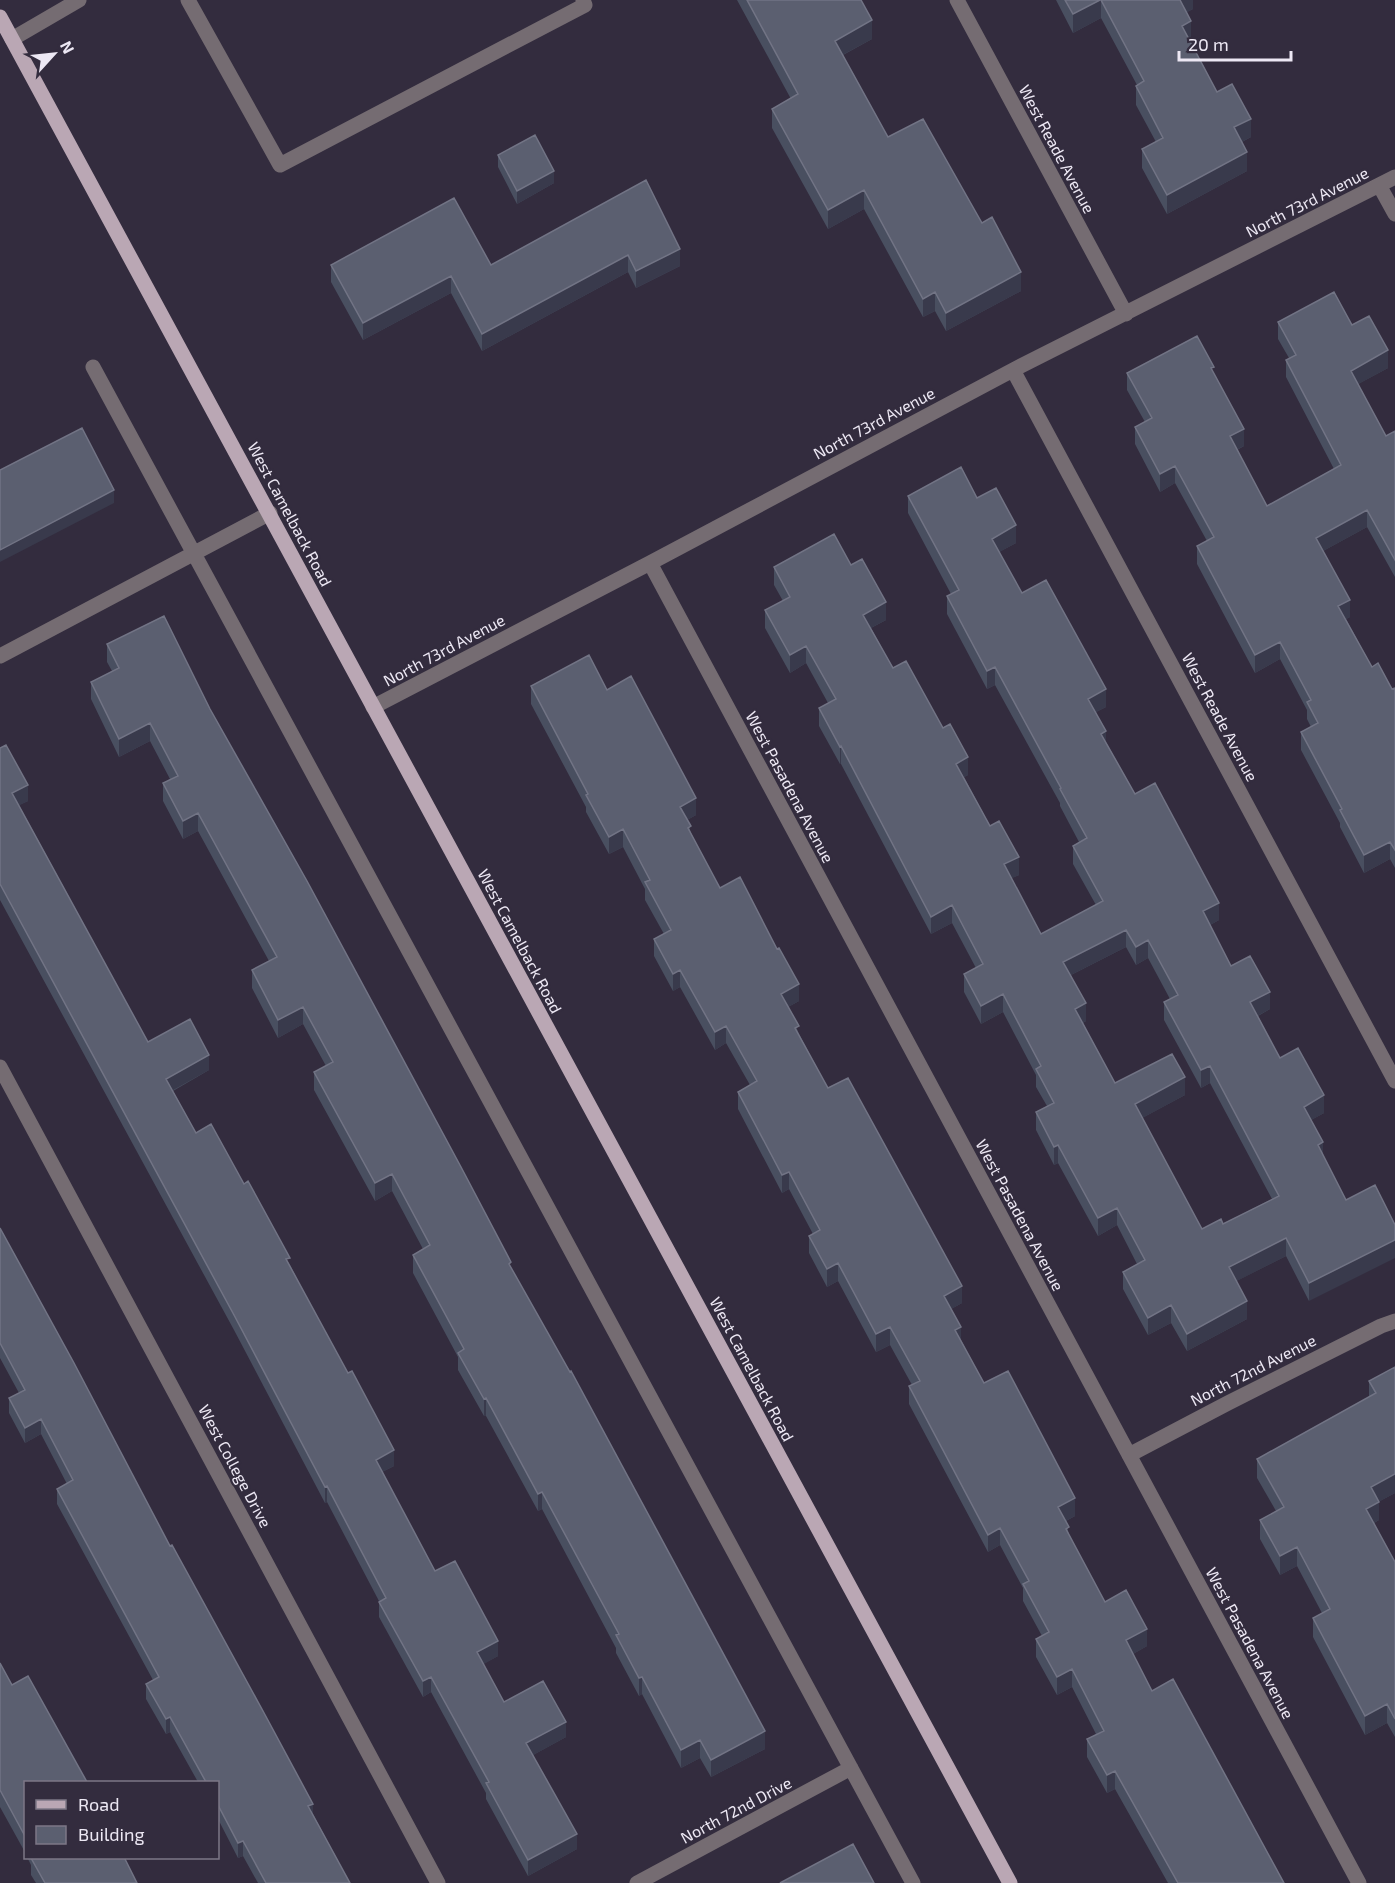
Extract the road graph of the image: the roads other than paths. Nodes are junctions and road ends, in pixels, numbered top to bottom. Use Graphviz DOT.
graph roads {
  1 [pos="78,0"];
  2 [pos="188,0"];
  3 [pos="583,0"];
  4 [pos="957,0"];
  5 [pos="0,16"];
  6 [pos="12,39"];
  7 [pos="1395,177"];
  8 [pos="1379,185"];
  9 [pos="1395,214"];
  10 [pos="1126,314"];
  11 [pos="93,367"];
  12 [pos="1014,370"];
  13 [pos="270,513"];
  14 [pos="194,553"];
  15 [pos="650,563"];
  16 [pos="0,656"];
  17 [pos="373,707"];
  18 [pos="0,1067"];
  19 [pos="1395,1081"];
  20 [pos="1395,1321"];
  21 [pos="1129,1455"];
  22 [pos="851,1768"];
  23 [pos="438,1883"];
  24 [pos="637,1883"];
  25 [pos="913,1883"];
  26 [pos="1010,1883"];
  27 [pos="1359,1883"];
  1 -- 6 [label="street"];
  2 -- 3 [label="street"];
  4 -- 10 [label="street, West Reade Avenue"];
  5 -- 6 [label="main road, West Camelback Road"];
  6 -- 13 [label="main road, West Camelback Road"];
  7 -- 8 [label="street, North 73rd Avenue"];
  8 -- 9 [label="street"];
  8 -- 10 [label="street, North 73rd Avenue"];
  10 -- 12 [label="street, North 73rd Avenue"];
  11 -- 14 [label="street"];
  12 -- 15 [label="street, North 73rd Avenue"];
  12 -- 19 [label="street, West Reade Avenue"];
  13 -- 14 [label="street"];
  13 -- 17 [label="main road, West Camelback Road"];
  14 -- 16 [label="street"];
  14 -- 22 [label="street"];
  15 -- 17 [label="street, North 73rd Avenue"];
  15 -- 21 [label="street, West Pasadena Avenue"];
  17 -- 26 [label="main road, West Camelback Road"];
  18 -- 23 [label="street, West College Drive"];
  20 -- 21 [label="street, North 72nd Avenue"];
  21 -- 27 [label="street, West Pasadena Avenue"];
  22 -- 24 [label="street, North 72nd Drive"];
  22 -- 25 [label="street"];
}
